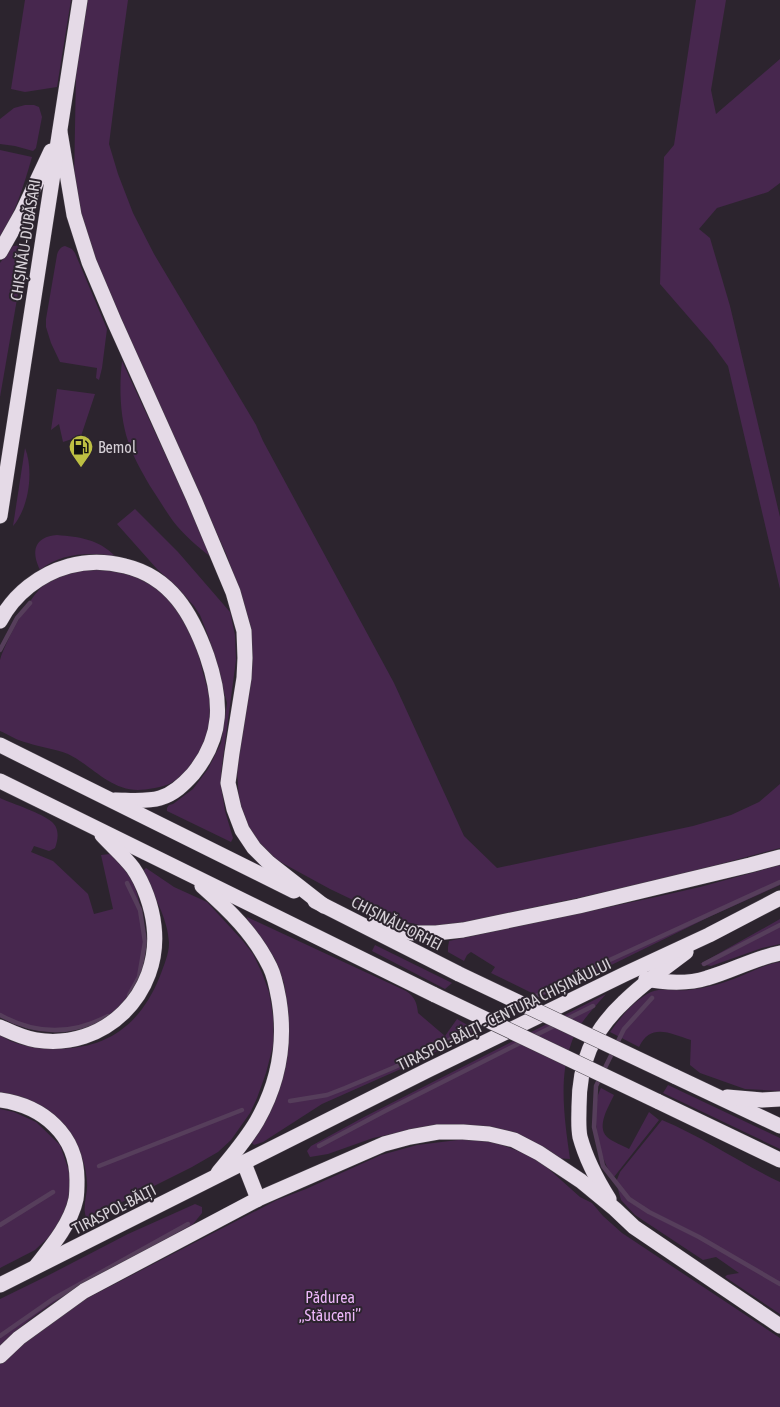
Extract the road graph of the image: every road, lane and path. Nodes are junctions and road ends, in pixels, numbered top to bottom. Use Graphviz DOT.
graph roads {
  1 [pos="80,0"];
  2 [pos="60,132"];
  3 [pos="0,252"];
  4 [pos="0,516"];
  5 [pos="0,622"];
  6 [pos="0,745"];
  7 [pos="5,784"];
  8 [pos="112,800"];
  9 [pos="96,828"];
  10 [pos="780,857"];
  11 [pos="188,873"];
  12 [pos="780,898"];
  13 [pos="324,906"];
  14 [pos="355,921"];
  15 [pos="709,935"];
  16 [pos="780,953"];
  17 [pos="625,974"];
  18 [pos="650,980"];
  19 [pos="0,1027"];
  20 [pos="718,1097"];
  21 [pos="780,1099"];
  22 [pos="0,1100"];
  23 [pos="780,1126"];
  24 [pos="738,1140"];
  25 [pos="780,1160"];
  26 [pos="244,1163"];
  27 [pos="780,1171"];
  28 [pos="214,1178"];
  29 [pos="258,1199"];
  30 [pos="615,1209"];
  31 [pos="35,1268"];
  32 [pos="0,1285"];
  33 [pos="780,1326"];
  34 [pos="0,1356"];
  1 -- 2 [label="highway, CHIȘINĂU-DUBĂSARI"];
  2 -- 3 [label="highway"];
  2 -- 4 [label="highway, CHIȘINĂU-DUBĂSARI"];
  2 -- 13 [label="highway"];
  5 -- 8 [label="highway"];
  6 -- 8 [label="highway, CHIȘINĂU-ORHEI"];
  7 -- 9 [label="highway"];
  8 -- 13 [label="highway, CHIȘINĂU-ORHEI"];
  9 -- 11 [label="highway"];
  9 -- 19 [label="highway"];
  10 -- 14 [label="highway"];
  11 -- 24 [label="highway, bridge"];
  11 -- 28 [label="highway"];
  12 -- 15 [label="highway, TIRASPOL-BĂLȚI - CENTURA CHIȘINĂULUI"];
  13 -- 14 [label="highway, CHIȘINĂU-ORHEI"];
  14 -- 20 [label="highway, CHIȘINĂU-ORHEI, bridge"];
  15 -- 17 [label="highway, TIRASPOL-BĂLȚI - CENTURA CHIȘINĂULUI"];
  15 -- 18 [label="highway"];
  16 -- 18 [label="highway"];
  17 -- 18 [label="highway"];
  17 -- 26 [label="highway, TIRASPOL-BĂLȚI - CENTURA CHIȘINĂULUI"];
  18 -- 30 [label="highway"];
  20 -- 21 [label="highway"];
  20 -- 23 [label="highway, CHIȘINĂU-ORHEI"];
  22 -- 31 [label="highway"];
  24 -- 25 [label="highway"];
  24 -- 27 [label="highway"];
  26 -- 28 [label="highway, TIRASPOL-BĂLȚI"];
  26 -- 29 [label="highway"];
  28 -- 31 [label="highway, TIRASPOL-BĂLȚI"];
  29 -- 30 [label="highway"];
  29 -- 34 [label="highway"];
  30 -- 33 [label="highway"];
  31 -- 32 [label="highway, TIRASPOL-BĂLȚI"];
}
